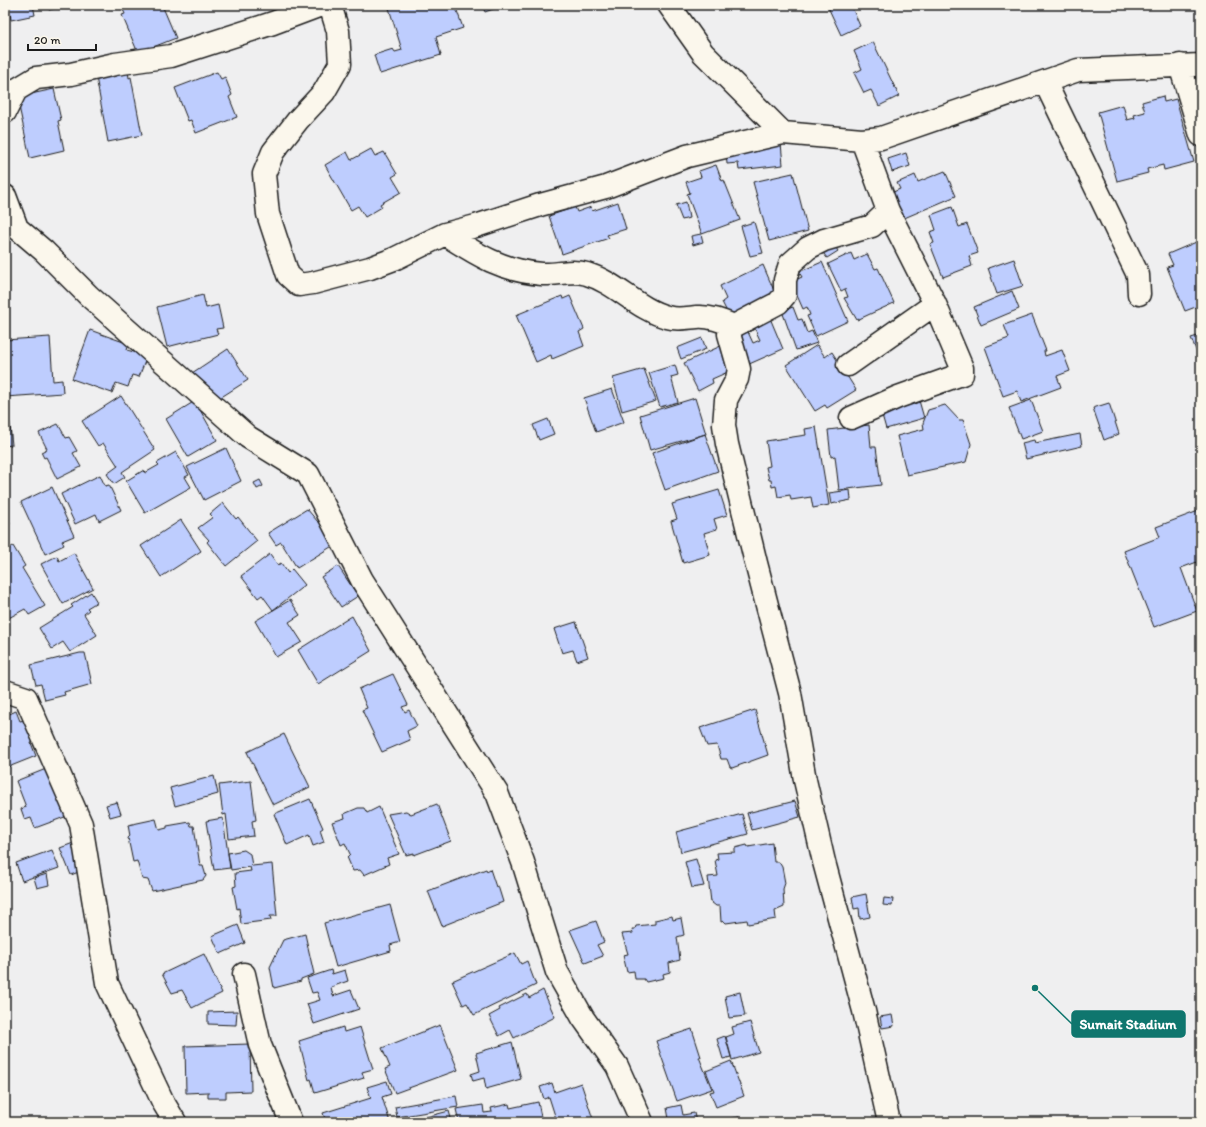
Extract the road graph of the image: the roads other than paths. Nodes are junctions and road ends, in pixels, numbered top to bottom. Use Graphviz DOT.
graph roads {
  1 [pos="321,5"];
  2 [pos="330,5"];
  3 [pos="669,5"];
  4 [pos="1190,65"];
  5 [pos="1045,82"];
  6 [pos="5,112"];
  7 [pos="783,133"];
  8 [pos="1201,135"];
  9 [pos="862,140"];
  10 [pos="5,196"];
  11 [pos="888,211"];
  12 [pos="445,234"];
  13 [pos="1140,294"];
  14 [pos="935,304"];
  15 [pos="734,326"];
  16 [pos="848,365"];
  17 [pos="851,418"];
  18 [pos="5,691"];
  19 [pos="244,974"];
  20 [pos="176,1122"];
  21 [pos="291,1122"];
  22 [pos="642,1122"];
  23 [pos="889,1122"];
  1 -- 6 [label="street"];
  2 -- 12 [label="street"];
  3 -- 7 [label="street"];
  4 -- 5 [label="street"];
  4 -- 8 [label="street"];
  5 -- 9 [label="street"];
  5 -- 13 [label="street"];
  7 -- 9 [label="street"];
  7 -- 12 [label="street"];
  9 -- 11 [label="street"];
  10 -- 22 [label="street"];
  11 -- 14 [label="street"];
  11 -- 15 [label="street"];
  12 -- 15 [label="street"];
  14 -- 16 [label="street"];
  14 -- 17 [label="street"];
  15 -- 23 [label="street"];
  18 -- 20 [label="street"];
  19 -- 21 [label="street"];
}
